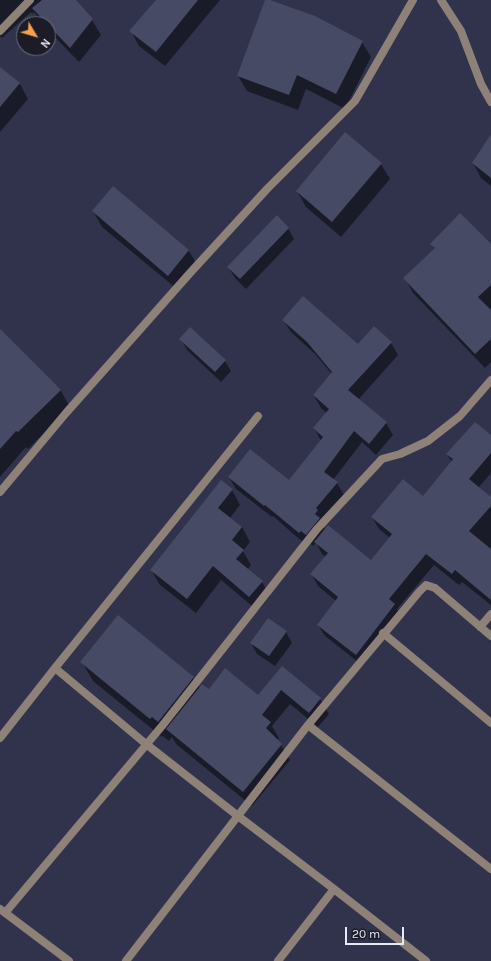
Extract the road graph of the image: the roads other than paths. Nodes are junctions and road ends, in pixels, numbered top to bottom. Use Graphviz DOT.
graph roads {
  1 [pos="30,0"];
  2 [pos="413,0"];
  3 [pos="441,0"];
  4 [pos="0,31"];
  5 [pos="491,102"];
  6 [pos="491,380"];
  7 [pos="258,416"];
  8 [pos="0,492"];
  9 [pos="491,614"];
  10 [pos="480,627"];
  11 [pos="384,633"];
  12 [pos="491,636"];
  13 [pos="55,668"];
  14 [pos="491,723"];
  15 [pos="308,725"];
  16 [pos="0,738"];
  17 [pos="146,744"];
  18 [pos="238,816"];
  19 [pos="491,869"];
  20 [pos="334,889"];
  21 [pos="2,911"];
  22 [pos="69,961"];
  23 [pos="126,961"];
  24 [pos="278,961"];
  25 [pos="426,961"];
  1 -- 4 [label="street"];
  2 -- 8 [label="street"];
  3 -- 5 [label="street"];
  6 -- 17 [label="street"];
  7 -- 13 [label="street"];
  9 -- 10 [label="street"];
  10 -- 11 [label="street"];
  10 -- 12 [label="street"];
  11 -- 14 [label="street"];
  11 -- 15 [label="street"];
  13 -- 16 [label="street"];
  13 -- 17 [label="street"];
  15 -- 18 [label="street"];
  15 -- 19 [label="street"];
  17 -- 18 [label="street"];
  17 -- 21 [label="street"];
  18 -- 20 [label="street"];
  18 -- 23 [label="street"];
  20 -- 24 [label="street"];
  20 -- 25 [label="street"];
  21 -- 22 [label="street"];
}
